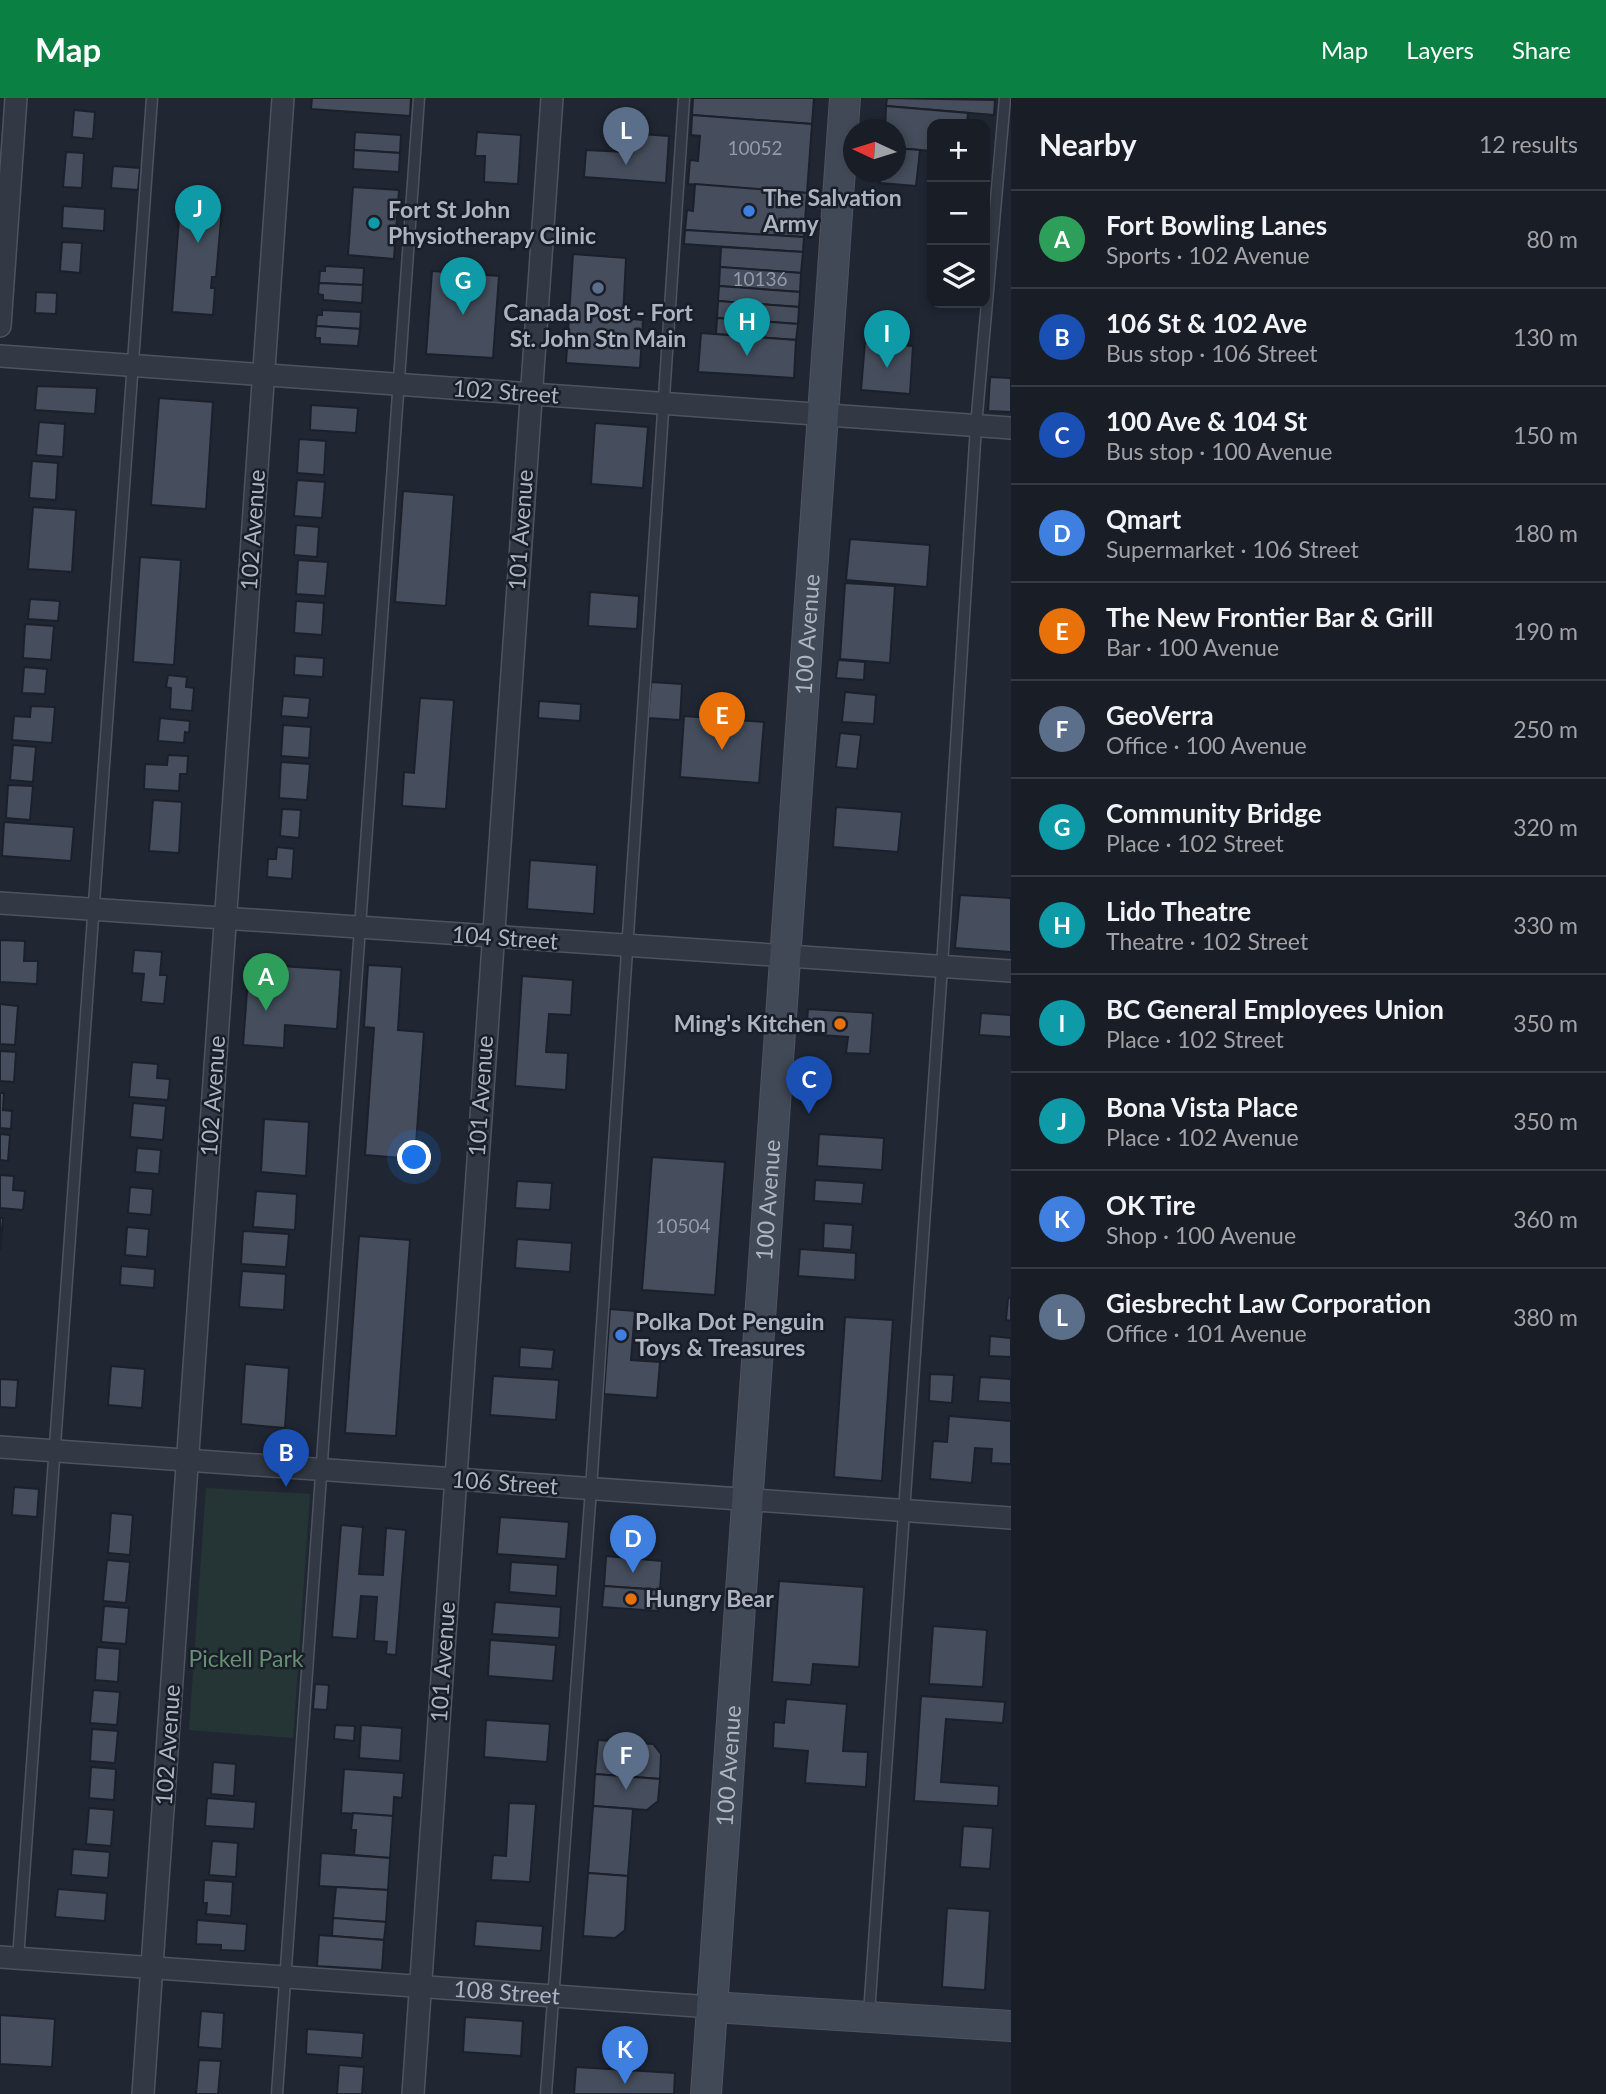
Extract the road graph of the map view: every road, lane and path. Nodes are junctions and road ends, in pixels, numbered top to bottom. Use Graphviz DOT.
graph roads {
  1 [pos="152,98"];
  2 [pos="283,98"];
  3 [pos="419,98"];
  4 [pos="552,98"];
  5 [pos="684,98"];
  6 [pos="845,98"];
  7 [pos="1005,98"];
  8 [pos="10,102"];
  9 [pos="0,326"];
  10 [pos="0,356"];
  11 [pos="133,364"];
  12 [pos="264,374"];
  13 [pos="399,384"];
  14 [pos="531,393"];
  15 [pos="664,404"];
  16 [pos="822,415"];
  17 [pos="976,426"];
  18 [pos="1011,428"];
  19 [pos="0,903"];
  20 [pos="94,910"];
  21 [pos="225,919"];
  22 [pos="360,928"];
  23 [pos="492,937"];
  24 [pos="626,946"];
  25 [pos="786,956"];
  26 [pos="942,967"];
  27 [pos="1011,971"];
  28 [pos="0,1447"];
  29 [pos="54,1451"];
  30 [pos="189,1461"];
  31 [pos="320,1471"];
  32 [pos="455,1479"];
  33 [pos="591,1489"];
  34 [pos="747,1499"];
  35 [pos="904,1511"];
  36 [pos="1011,1518"];
  37 [pos="9,1958"];
  38 [pos="153,1966"];
  39 [pos="285,1975"];
  40 [pos="421,1987"];
  41 [pos="554,1996"];
  42 [pos="712,2007"];
  43 [pos="869,2017"];
  44 [pos="1011,2026"];
  45 [pos="143,2094"];
  46 [pos="277,2094"];
  47 [pos="413,2094"];
  48 [pos="546,2094"];
  49 [pos="706,2094"];
  1 -- 11 [label="lane"];
  2 -- 12 [label="street, 102 Avenue"];
  3 -- 13 [label="lane"];
  4 -- 14 [label="street, 101 Avenue"];
  5 -- 15 [label="lane"];
  6 -- 16 [label="main road, 100 Avenue"];
  7 -- 17 [label="lane"];
  8 -- 9 [label="street"];
  10 -- 11 [label="street, 102 Street"];
  11 -- 12 [label="street, 102 Street"];
  11 -- 20 [label="lane"];
  12 -- 13 [label="street, 102 Street"];
  12 -- 21 [label="street, 102 Avenue"];
  13 -- 14 [label="street, 102 Street"];
  13 -- 22 [label="lane"];
  14 -- 15 [label="street, 102 Street"];
  14 -- 23 [label="street, 101 Avenue"];
  15 -- 16 [label="street, 102 Street"];
  15 -- 24 [label="lane"];
  16 -- 17 [label="street, 102 Street"];
  16 -- 25 [label="main road, 100 Avenue"];
  17 -- 18 [label="street, 102 Street"];
  17 -- 26 [label="lane"];
  19 -- 20 [label="street, 104 Street"];
  20 -- 21 [label="street, 104 Street"];
  20 -- 29 [label="lane"];
  21 -- 22 [label="street, 104 Street"];
  21 -- 30 [label="street, 102 Avenue"];
  22 -- 23 [label="street, 104 Street"];
  22 -- 31 [label="lane"];
  23 -- 24 [label="street, 104 Street"];
  23 -- 32 [label="street, 101 Avenue"];
  24 -- 25 [label="street, 104 Street"];
  24 -- 33 [label="lane"];
  25 -- 26 [label="street, 104 Street"];
  25 -- 34 [label="main road, 100 Avenue"];
  26 -- 27 [label="street, 104 Street"];
  26 -- 35 [label="lane"];
  28 -- 29 [label="street, 106 Street"];
  29 -- 30 [label="street, 106 Street"];
  29 -- 37 [label="lane"];
  30 -- 31 [label="street, 106 Street"];
  30 -- 38 [label="street, 102 Avenue"];
  31 -- 32 [label="street, 106 Street"];
  31 -- 39 [label="lane"];
  32 -- 33 [label="street, 106 Street"];
  32 -- 40 [label="street, 101 Avenue"];
  33 -- 34 [label="street, 106 Street"];
  33 -- 41 [label="lane"];
  34 -- 35 [label="street, 106 Street"];
  34 -- 42 [label="main road, 100 Avenue"];
  35 -- 36 [label="street, 106 Street"];
  35 -- 43 [label="lane"];
  37 -- 38 [label="street, 108 Street"];
  38 -- 39 [label="street, 108 Street"];
  38 -- 45 [label="street, 102 Avenue"];
  39 -- 40 [label="street, 108 Street"];
  39 -- 46 [label="lane"];
  40 -- 41 [label="street, 108 Street"];
  40 -- 47 [label="street, 101 Avenue"];
  41 -- 42 [label="street, 108 Street"];
  41 -- 48 [label="lane"];
  42 -- 43 [label="main road, 108 Street"];
  42 -- 49 [label="main road, 100 Avenue"];
  43 -- 44 [label="main road, 108 Street"];
}
